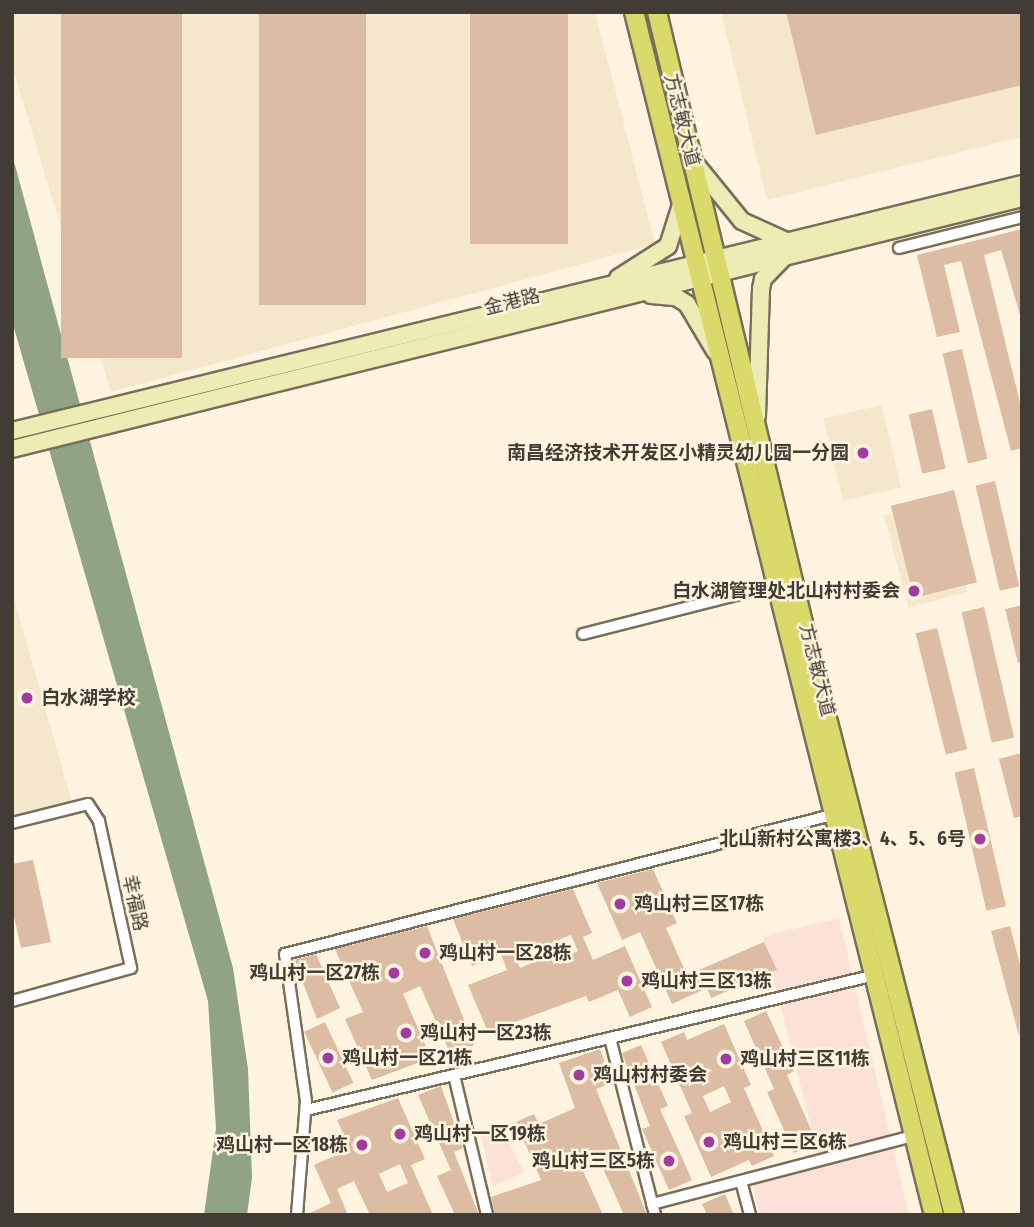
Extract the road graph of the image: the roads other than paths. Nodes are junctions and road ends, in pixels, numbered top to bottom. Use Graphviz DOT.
graph roads {
  1 [pos="634,12"];
  2 [pos="657,12"];
  3 [pos="692,160"];
  4 [pos="1022,184"];
  5 [pos="1022,198"];
  6 [pos="681,205"];
  7 [pos="1022,217"];
  8 [pos="899,248"];
  9 [pos="786,249"];
  10 [pos="718,266"];
  11 [pos="697,271"];
  12 [pos="604,294"];
  13 [pos="719,360"];
  14 [pos="757,429"];
  15 [pos="14,430"];
  16 [pos="17,448"];
  17 [pos="775,585"];
  18 [pos="583,634"];
  19 [pos="832,815"];
  20 [pos="12,823"];
  21 [pos="871,976"];
  22 [pos="12,1001"];
  23 [pos="610,1038"];
  24 [pos="454,1075"];
  25 [pos="306,1110"];
  26 [pos="913,1136"];
  27 [pos="741,1181"];
  28 [pos="653,1209"];
  29 [pos="297,1215"];
  30 [pos="488,1215"];
  31 [pos="750,1215"];
  32 [pos="934,1215"];
  33 [pos="954,1215"];
  1 -- 6 [label="main road, 方志敏大道"];
  2 -- 3 [label="main road, 方志敏大道"];
  3 -- 9 [label="main road"];
  3 -- 10 [label="main road, 方志敏大道"];
  4 -- 9 [label="main road, 金港路"];
  5 -- 9 [label="main road, 金港路"];
  6 -- 11 [label="main road, 方志敏大道"];
  6 -- 12 [label="main road"];
  7 -- 8 [label="street"];
  9 -- 10 [label="main road, 金港路"];
  9 -- 14 [label="main road"];
  10 -- 11 [label="main road, 金港路"];
  10 -- 14 [label="main road, 方志敏大道"];
  11 -- 12 [label="main road, 金港路"];
  11 -- 13 [label="main road, 方志敏大道"];
  12 -- 13 [label="main road"];
  12 -- 15 [label="main road, 金港路"];
  12 -- 16 [label="main road, 金港路"];
  13 -- 17 [label="main road, 方志敏大道"];
  14 -- 33 [label="main road, 方志敏大道"];
  17 -- 18 [label="street"];
  17 -- 19 [label="main road, 方志敏大道"];
  19 -- 21 [label="main road, 方志敏大道"];
  19 -- 25 [label="street"];
  20 -- 22 [label="street, 幸福路"];
  21 -- 23 [label="street"];
  21 -- 26 [label="main road, 方志敏大道"];
  23 -- 24 [label="street"];
  23 -- 28 [label="street"];
  24 -- 25 [label="street"];
  24 -- 30 [label="street"];
  25 -- 29 [label="street"];
  26 -- 27 [label="street"];
  26 -- 32 [label="main road, 方志敏大道"];
  27 -- 28 [label="street"];
  27 -- 31 [label="street"];
}
